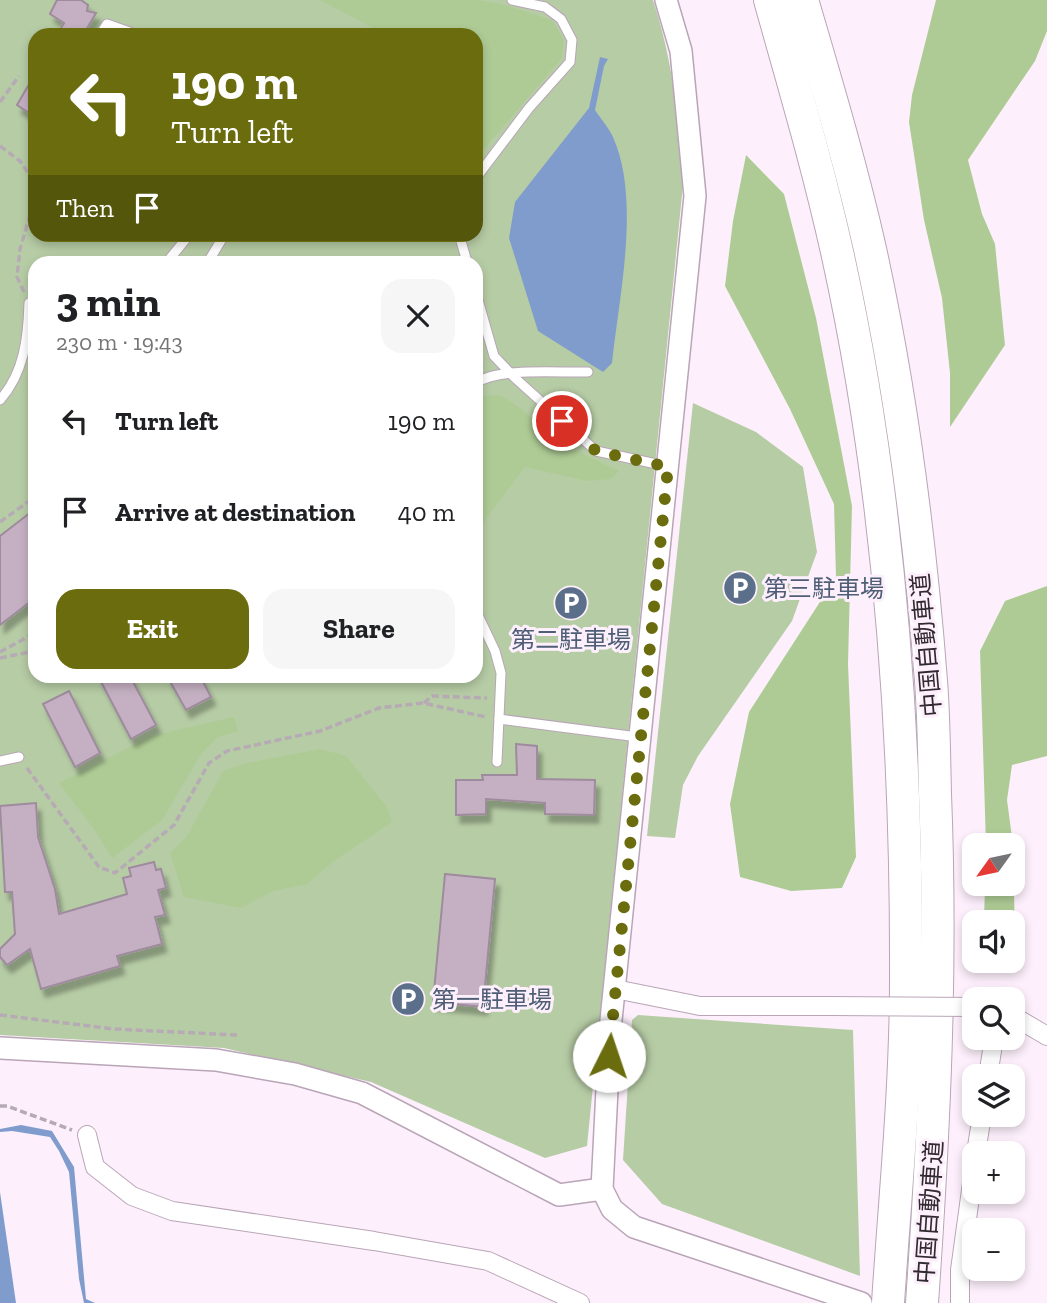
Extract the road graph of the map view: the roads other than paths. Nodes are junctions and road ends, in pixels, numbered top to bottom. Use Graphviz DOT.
graph roads {
  1 [pos="512,0"];
  2 [pos="666,0"];
  3 [pos="746,0"];
  4 [pos="770,0"];
  5 [pos="802,0"];
  6 [pos="483,168"];
  7 [pos="183,242"];
  8 [pos="172,256"];
  9 [pos="838,257"];
  10 [pos="483,316"];
  11 [pos="28,332"];
  12 [pos="588,372"];
  13 [pos="510,373"];
  14 [pos="483,378"];
  15 [pos="0,400"];
  16 [pos="668,467"];
  17 [pos="483,626"];
  18 [pos="499,719"];
  19 [pos="640,737"];
  20 [pos="19,757"];
  21 [pos="0,761"];
  22 [pos="497,762"];
  23 [pos="615,989"];
  24 [pos="962,1007"];
  25 [pos="1025,1023"];
  26 [pos="1047,1037"];
  27 [pos="0,1048"];
  28 [pos="87,1135"];
  29 [pos="602,1189"];
  30 [pos="969,1204"];
  31 [pos="858,1302"];
  32 [pos="580,1303"];
  33 [pos="888,1303"];
  34 [pos="922,1303"];
  35 [pos="960,1303"];
  1 -- 6 [label="lane"];
  2 -- 16 [label="street"];
  3 -- 9 [label="highway"];
  4 -- 9 [label="highway, 中国自動車道"];
  5 -- 34 [label="highway, 中国自動車道"];
  7 -- 8 [label="lane"];
  9 -- 33 [label="highway, 中国自動車道"];
  10 -- 13 [label="lane"];
  11 -- 15 [label="lane"];
  12 -- 13 [label="lane"];
  13 -- 14 [label="lane"];
  13 -- 16 [label="lane"];
  16 -- 19 [label="street"];
  17 -- 18 [label="lane"];
  18 -- 19 [label="lane"];
  18 -- 22 [label="lane"];
  19 -- 23 [label="street"];
  20 -- 21 [label="lane"];
  23 -- 24 [label="street, bridge"];
  23 -- 29 [label="street"];
  25 -- 26 [label="street"];
  27 -- 29 [label="street"];
  28 -- 32 [label="street"];
  29 -- 31 [label="street"];
  30 -- 35 [label="street"];
}
